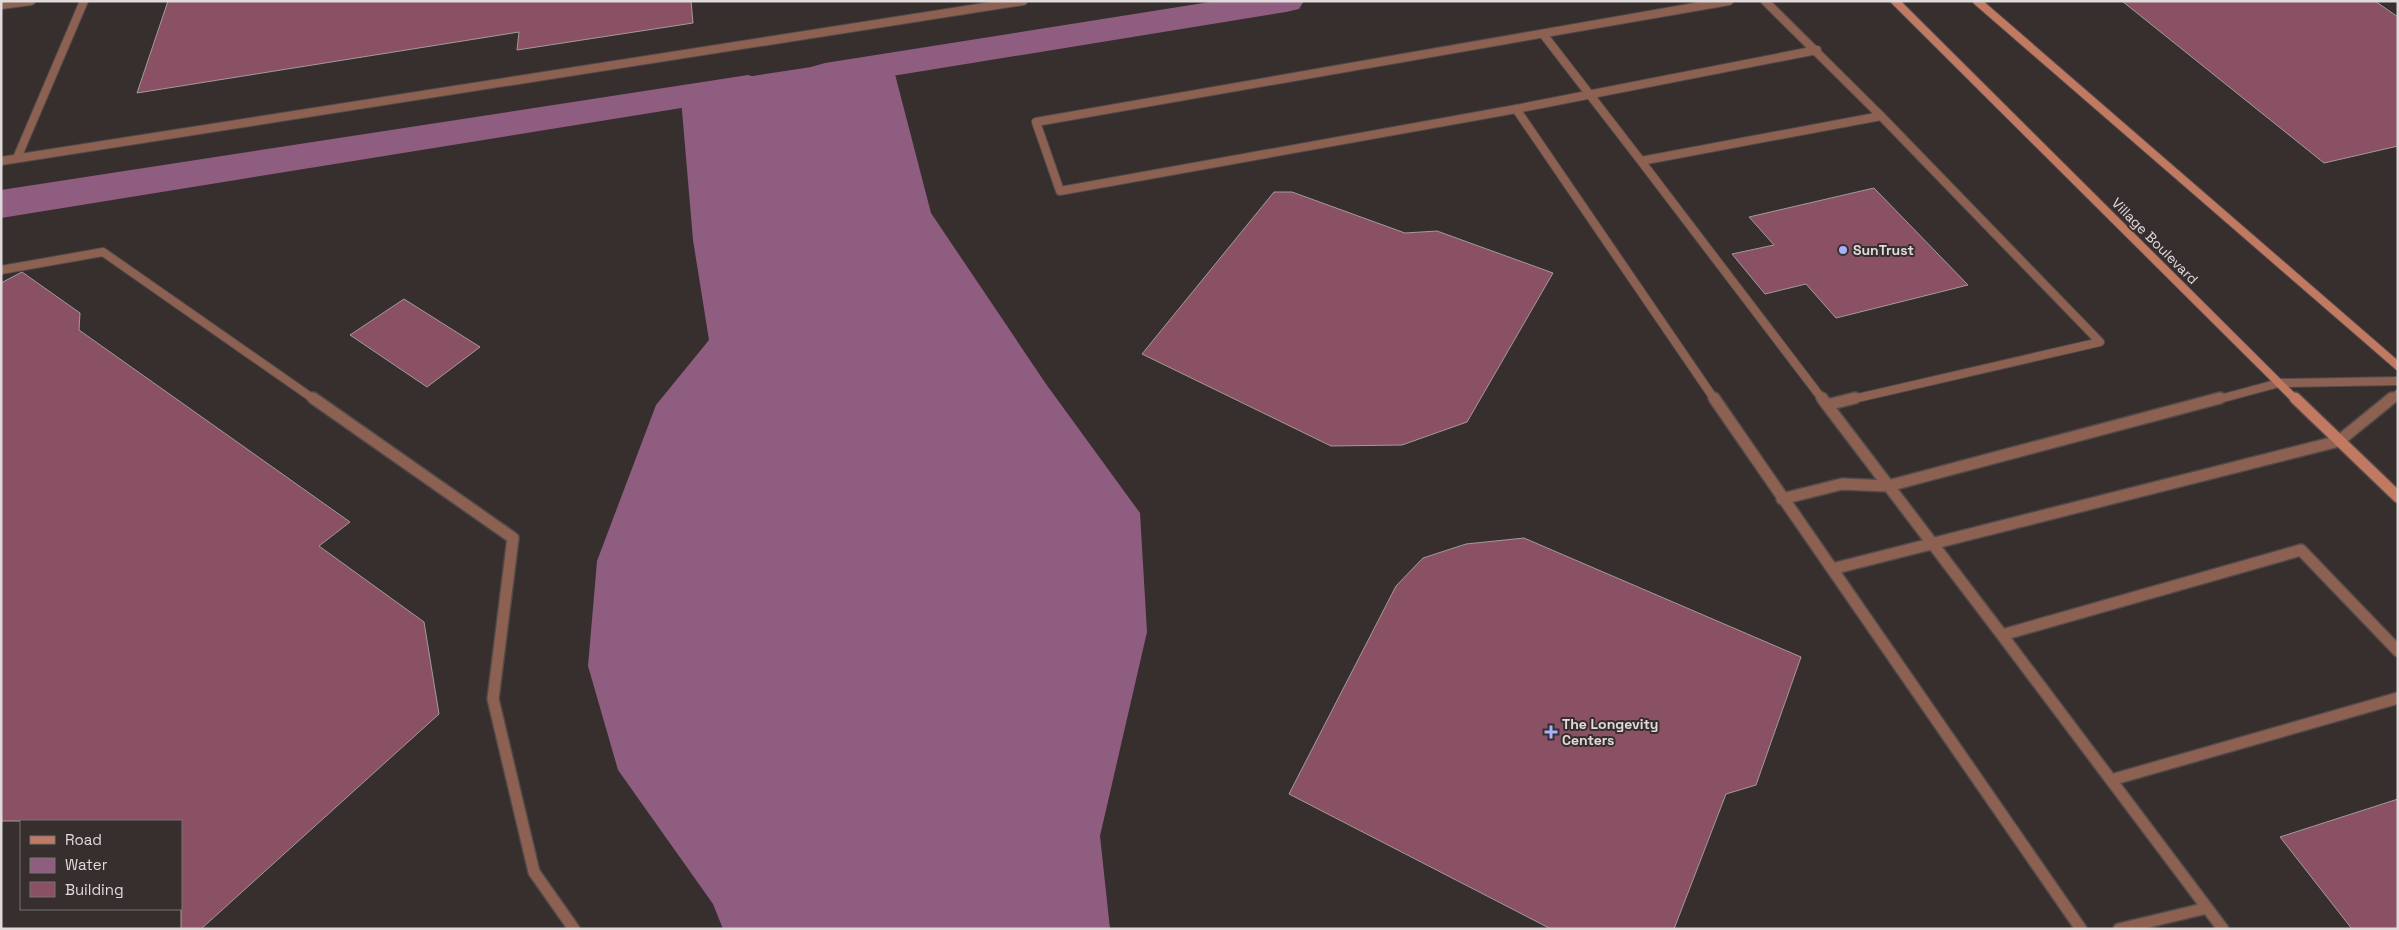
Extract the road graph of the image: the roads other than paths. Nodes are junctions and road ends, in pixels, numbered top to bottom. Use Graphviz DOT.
graph roads {
  1 [pos="31,1"];
  2 [pos="84,1"];
  3 [pos="1023,1"];
  4 [pos="1729,1"];
  5 [pos="1765,1"];
  6 [pos="1895,1"];
  7 [pos="1977,1"];
  8 [pos="1,5"];
  9 [pos="1543,34"];
  10 [pos="1817,50"];
  11 [pos="1589,96"];
  12 [pos="1516,109"];
  13 [pos="1881,116"];
  14 [pos="16,158"];
  15 [pos="1,161"];
  16 [pos="1641,161"];
  17 [pos="1,270"];
  18 [pos="2398,366"];
  19 [pos="2398,381"];
  20 [pos="2278,383"];
  21 [pos="2398,394"];
  22 [pos="1826,405"];
  23 [pos="2339,441"];
  24 [pos="1888,486"];
  25 [pos="2398,498"];
  26 [pos="1782,499"];
  27 [pos="1932,544"];
  28 [pos="1832,569"];
  29 [pos="2002,635"];
  30 [pos="2398,651"];
  31 [pos="2398,698"];
  32 [pos="2111,780"];
  33 [pos="2207,908"];
  34 [pos="574,929"];
  35 [pos="2081,929"];
  36 [pos="2119,929"];
  37 [pos="2223,929"];
  1 -- 8 [label="lane"];
  2 -- 14 [label="lane"];
  3 -- 14 [label="lane"];
  4 -- 9 [label="lane"];
  5 -- 10 [label="lane"];
  6 -- 20 [label="street, Village Boulevard"];
  7 -- 18 [label="street"];
  9 -- 11 [label="lane"];
  9 -- 12 [label="lane"];
  10 -- 11 [label="lane"];
  10 -- 13 [label="lane"];
  11 -- 12 [label="lane"];
  11 -- 16 [label="lane"];
  12 -- 26 [label="lane"];
  13 -- 16 [label="lane"];
  13 -- 22 [label="lane"];
  14 -- 15 [label="lane"];
  16 -- 22 [label="lane"];
  17 -- 34 [label="lane"];
  19 -- 20 [label="lane"];
  20 -- 23 [label="street, Village Boulevard"];
  20 -- 24 [label="lane"];
  21 -- 23 [label="lane"];
  22 -- 24 [label="lane"];
  23 -- 25 [label="street, Village Boulevard"];
  23 -- 27 [label="lane"];
  24 -- 26 [label="lane"];
  24 -- 27 [label="lane"];
  26 -- 28 [label="lane"];
  27 -- 28 [label="lane"];
  27 -- 29 [label="lane"];
  28 -- 35 [label="lane"];
  29 -- 30 [label="lane"];
  29 -- 32 [label="lane"];
  31 -- 32 [label="lane"];
  32 -- 33 [label="lane"];
  33 -- 36 [label="lane"];
  33 -- 37 [label="lane"];
}
